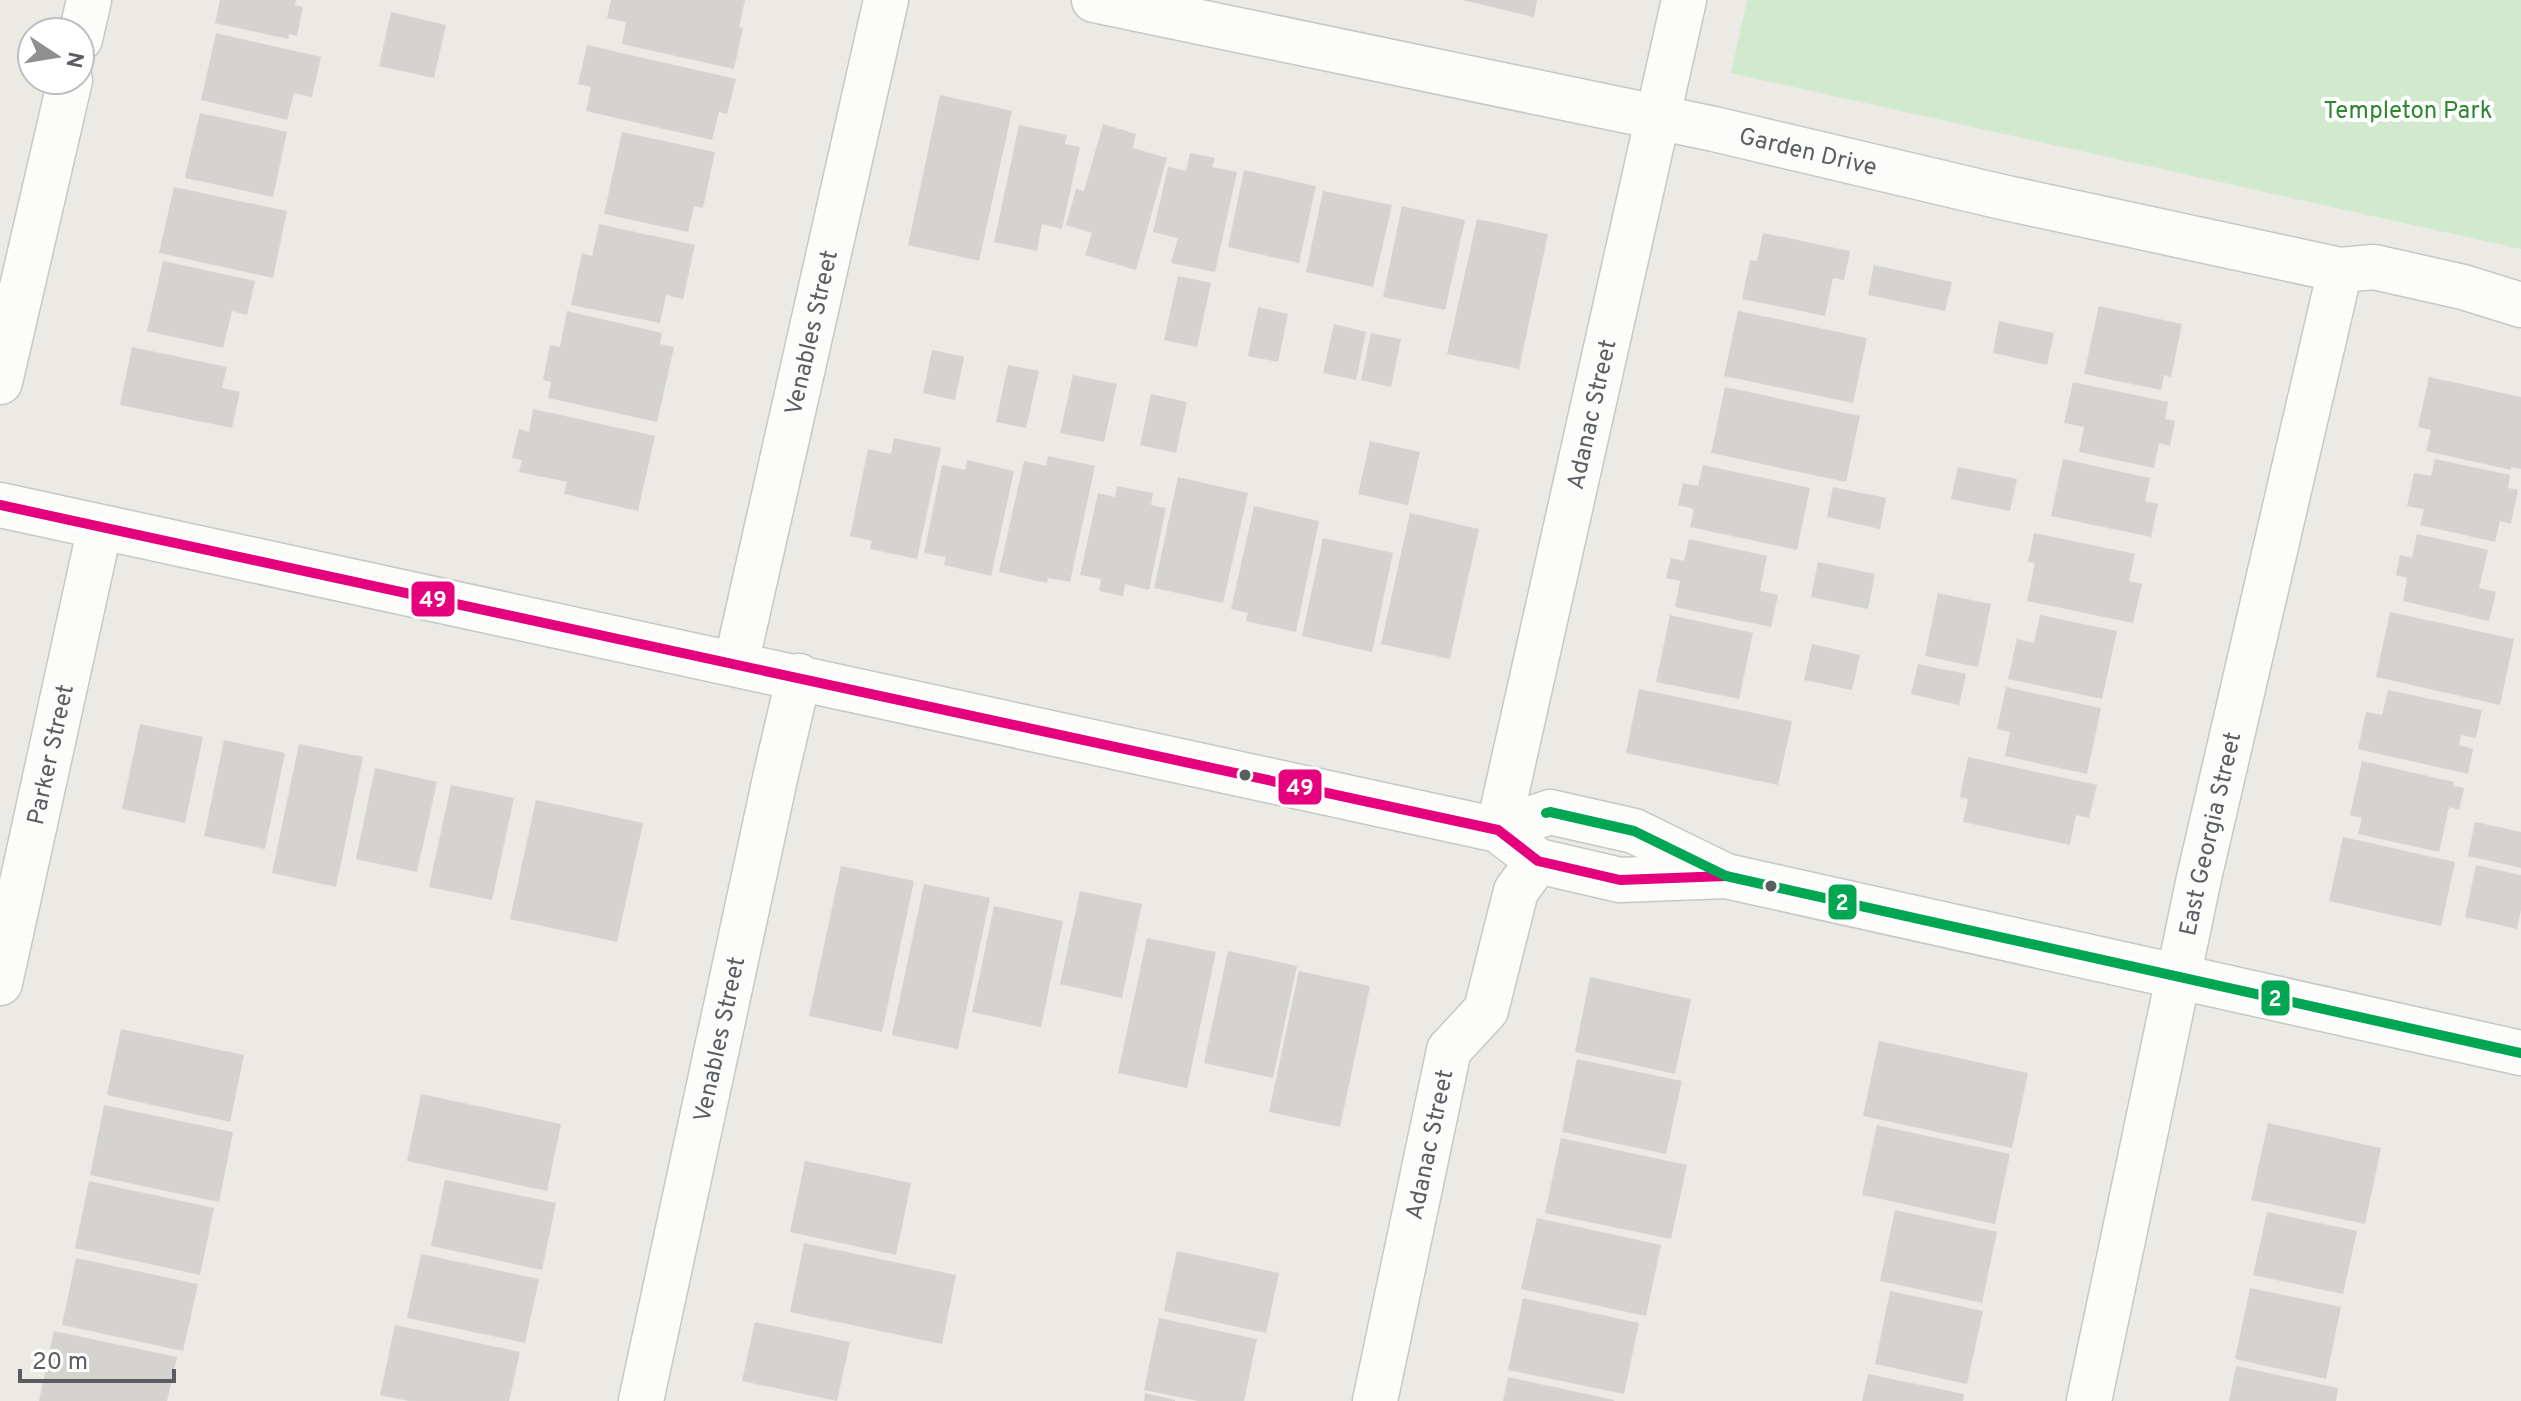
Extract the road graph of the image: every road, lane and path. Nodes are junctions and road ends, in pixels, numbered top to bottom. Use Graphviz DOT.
graph roads {
  1 [pos="886,0"];
  2 [pos="1094,0"];
  3 [pos="1684,0"];
  4 [pos="66,96"];
  5 [pos="1658,117"];
  6 [pos="2340,270"];
  7 [pos="2521,305"];
  8 [pos="0,382"];
  9 [pos="0,505"];
  10 [pos="100,527"];
  11 [pos="736,664"];
  12 [pos="799,676"];
  13 [pos="1498,830"];
  14 [pos="1538,861"];
  15 [pos="1726,876"];
  16 [pos="2178,978"];
  17 [pos="0,983"];
  18 [pos="2521,1053"];
  19 [pos="641,1401"];
  20 [pos="1375,1401"];
  21 [pos="2089,1401"];
  1 -- 11 [label="street, Venables Street"];
  2 -- 5 [label="street, Garden Drive"];
  3 -- 5 [label="street, Adanac Street"];
  4 -- 8 [label="street"];
  5 -- 6 [label="street, Garden Drive"];
  5 -- 13 [label="street, Adanac Street"];
  6 -- 7 [label="street, Garden Drive"];
  6 -- 16 [label="street, East Georgia Street"];
  9 -- 10 [label="street"];
  10 -- 11 [label="street"];
  10 -- 17 [label="street, Parker Street"];
  11 -- 12 [label="street"];
  12 -- 13 [label="street"];
  12 -- 19 [label="street, Venables Street"];
  13 -- 14 [label="street"];
  13 -- 15 [label="street"];
  14 -- 15 [label="street"];
  14 -- 20 [label="street, Adanac Street"];
  15 -- 16 [label="street"];
  16 -- 18 [label="street"];
  16 -- 21 [label="street, East Georgia Street"];
}
